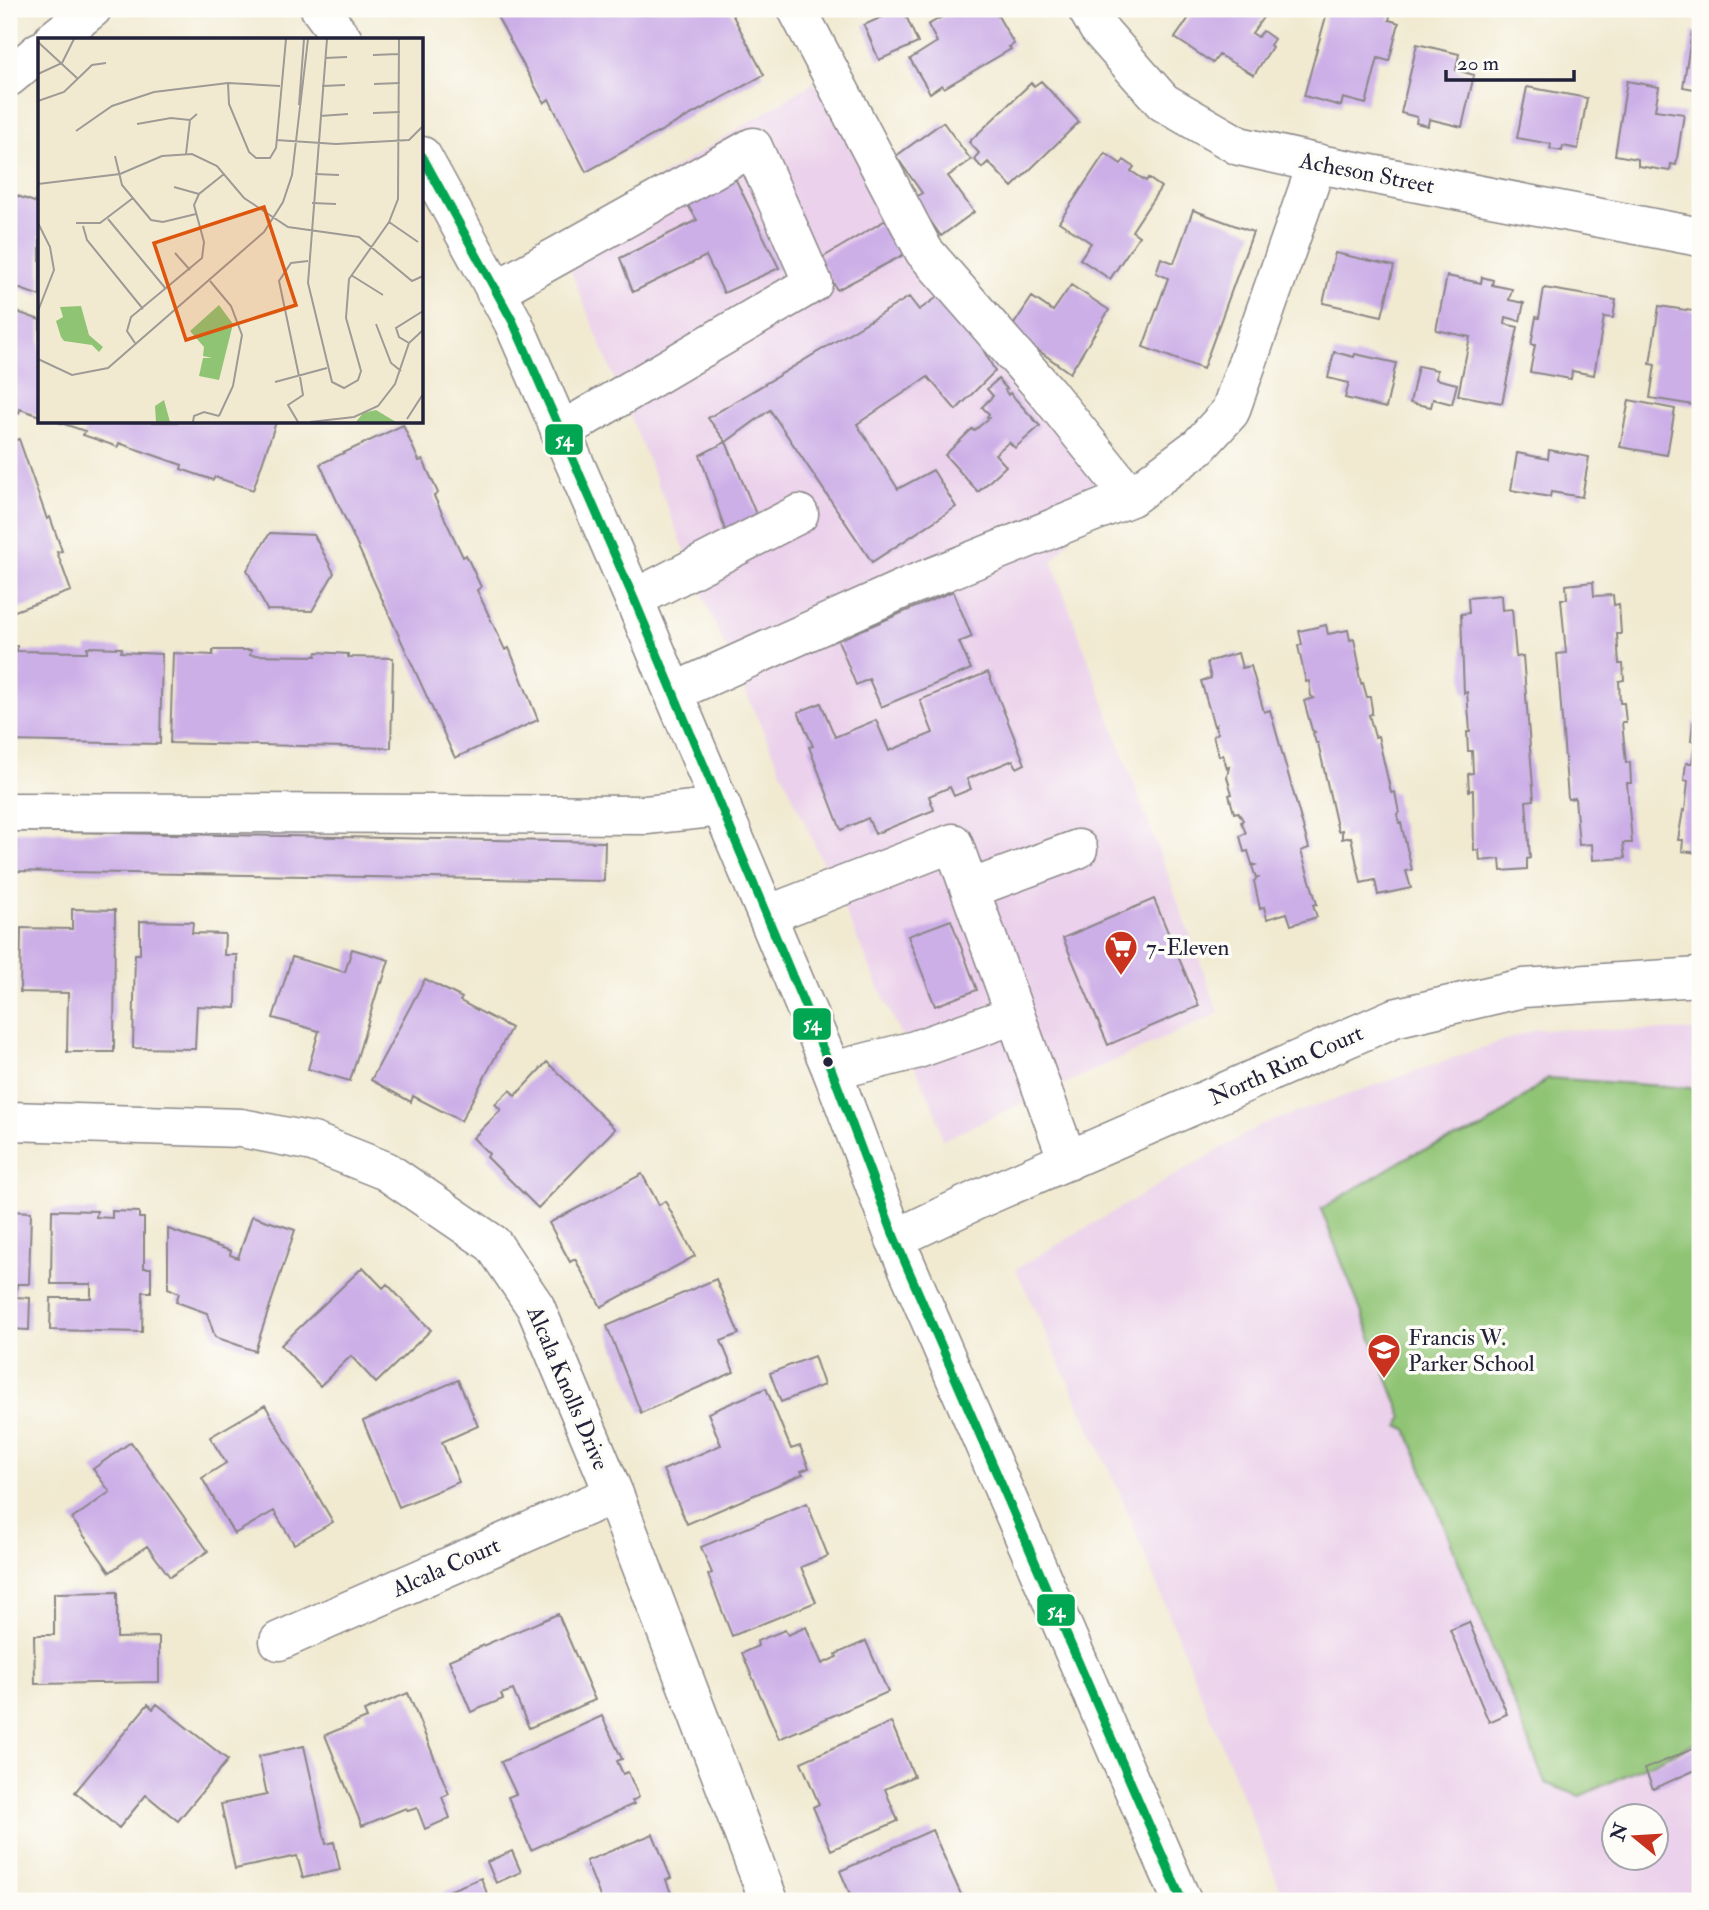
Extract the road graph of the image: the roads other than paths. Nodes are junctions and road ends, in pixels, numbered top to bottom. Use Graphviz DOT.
graph roads {
  1 [pos="92,9"];
  2 [pos="320,9"];
  3 [pos="797,9"];
  4 [pos="1087,9"];
  5 [pos="56,38"];
  6 [pos="342,38"];
  7 [pos="38,53"];
  8 [pos="9,77"];
  9 [pos="424,160"];
  10 [pos="1317,163"];
  11 [pos="1700,237"];
  12 [pos="495,291"];
  13 [pos="560,432"];
  14 [pos="1130,497"];
  15 [pos="799,514"];
  16 [pos="634,599"];
  17 [pos="674,692"];
  18 [pos="722,807"];
  19 [pos="9,812"];
  20 [pos="1078,849"];
  21 [pos="970,889"];
  22 [pos="767,915"];
  23 [pos="1700,976"];
  24 [pos="1014,1015"];
  25 [pos="832,1071"];
  26 [pos="9,1121"];
  27 [pos="1068,1161"];
  28 [pos="895,1239"];
  29 [pos="614,1494"];
  30 [pos="279,1641"];
  31 [pos="769,1901"];
  32 [pos="1182,1901"];
  1 -- 5 [label="street"];
  2 -- 6 [label="street"];
  3 -- 14 [label="street"];
  4 -- 10 [label="street, Acheson Street"];
  7 -- 8 [label="street"];
  9 -- 12 [label="street"];
  10 -- 11 [label="street, Acheson Street"];
  10 -- 14 [label="street"];
  12 -- 13 [label="street"];
  12 -- 13 [label="street"];
  13 -- 16 [label="street"];
  14 -- 17 [label="street"];
  15 -- 16 [label="street"];
  16 -- 17 [label="street"];
  17 -- 18 [label="street"];
  18 -- 19 [label="street"];
  18 -- 22 [label="street"];
  20 -- 21 [label="street"];
  21 -- 22 [label="street"];
  21 -- 24 [label="street"];
  22 -- 25 [label="street"];
  23 -- 27 [label="street, North Rim Court"];
  24 -- 25 [label="street"];
  24 -- 27 [label="street"];
  25 -- 28 [label="street"];
  26 -- 29 [label="street, Alcala Knolls Drive"];
  27 -- 28 [label="street, North Rim Court"];
  28 -- 32 [label="street"];
  29 -- 30 [label="street, Alcala Court"];
  29 -- 31 [label="street, Alcala Knolls Drive"];
}
